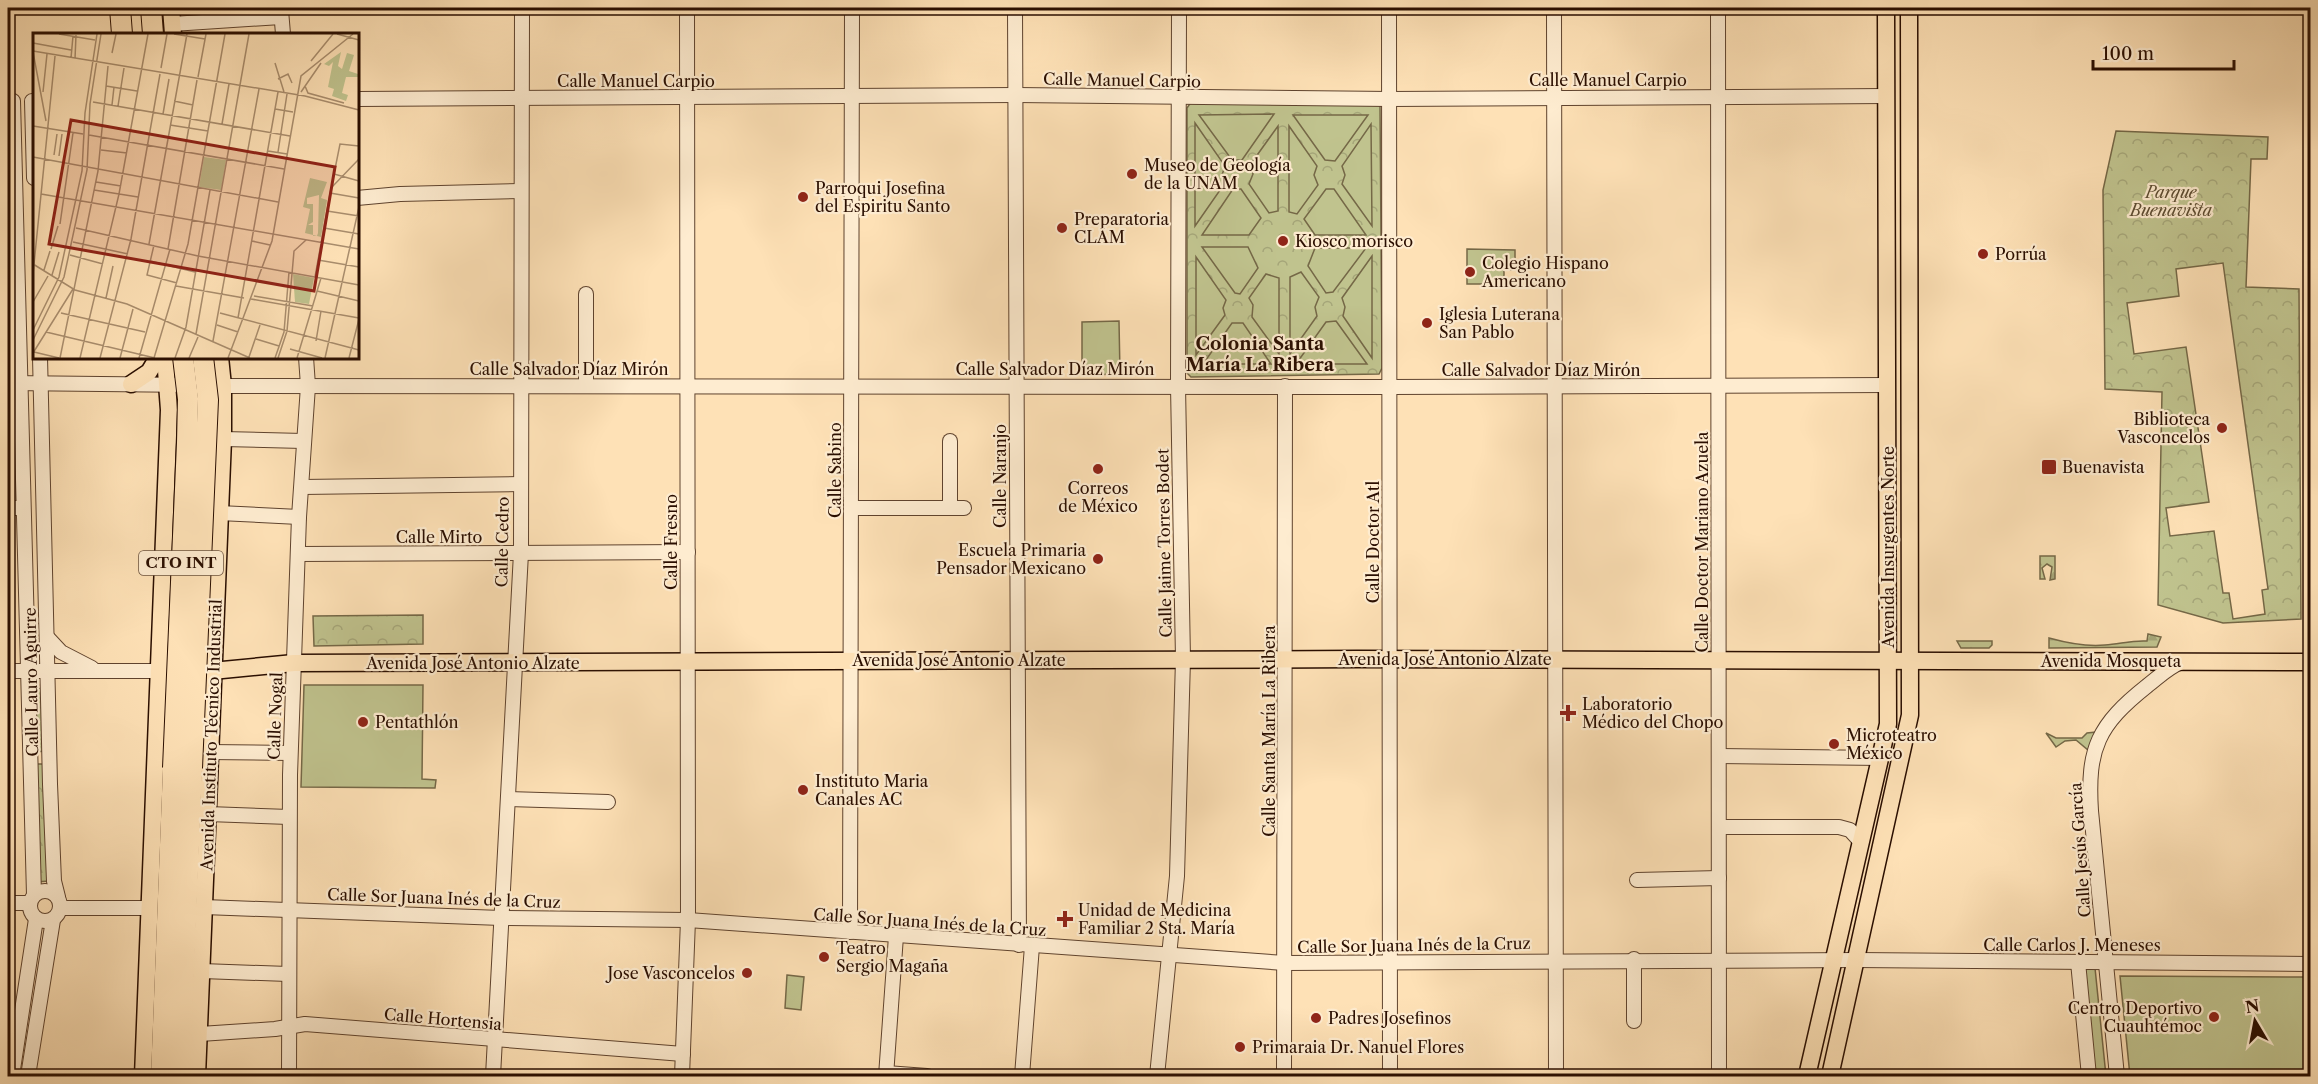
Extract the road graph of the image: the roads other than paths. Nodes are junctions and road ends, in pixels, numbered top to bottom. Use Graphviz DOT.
graph roads {
  1 [pos="112,8"];
  2 [pos="120,8"];
  3 [pos="133,8"];
  4 [pos="151,8"];
  5 [pos="522,8"];
  6 [pos="687,8"];
  7 [pos="852,8"];
  8 [pos="1015,8"];
  9 [pos="1179,8"];
  10 [pos="1389,8"];
  11 [pos="1554,8"];
  12 [pos="1718,8"];
  13 [pos="1886,8"];
  14 [pos="1909,8"];
  15 [pos="281,12"];
  16 [pos="168,22"];
  17 [pos="114,33"];
  18 [pos="122,33"];
  19 [pos="135,33"];
  20 [pos="153,33"];
  21 [pos="283,33"];
  22 [pos="1016,95"];
  23 [pos="1554,96"];
  24 [pos="1886,96"];
  25 [pos="687,97"];
  26 [pos="1718,97"];
  27 [pos="522,98"];
  28 [pos="852,98"];
  29 [pos="1179,98"];
  30 [pos="358,99"];
  31 [pos="1390,99"];
  32 [pos="10,101"];
  33 [pos="33,101"];
  34 [pos="521,191"];
  35 [pos="358,198"];
  36 [pos="12,231"];
  37 [pos="586,294"];
  38 [pos="40,358"];
  39 [pos="157,358"];
  40 [pos="165,358"];
  41 [pos="183,358"];
  42 [pos="203,358"];
  43 [pos="220,358"];
  44 [pos="306,358"];
  45 [pos="14,383"];
  46 [pos="40,383"];
  47 [pos="131,384"];
  48 [pos="169,384"];
  49 [pos="586,385"];
  50 [pos="688,385"];
  51 [pos="852,385"];
  52 [pos="1017,385"];
  53 [pos="1887,385"];
  54 [pos="223,386"];
  55 [pos="308,386"];
  56 [pos="520,386"];
  57 [pos="1178,386"];
  58 [pos="1285,386"];
  59 [pos="1718,386"];
  60 [pos="1389,387"];
  61 [pos="1555,387"];
  62 [pos="223,439"];
  63 [pos="303,441"];
  64 [pos="950,441"];
  65 [pos="520,484"];
  66 [pos="302,487"];
  67 [pos="8,508"];
  68 [pos="23,508"];
  69 [pos="851,508"];
  70 [pos="219,513"];
  71 [pos="299,517"];
  72 [pos="688,552"];
  73 [pos="521,553"];
  74 [pos="298,554"];
  75 [pos="47,637"];
  76 [pos="1390,658"];
  77 [pos="1183,659"];
  78 [pos="1286,659"];
  79 [pos="1555,659"];
  80 [pos="852,660"];
  81 [pos="1888,660"];
  82 [pos="1911,660"];
  83 [pos="1016,661"];
  84 [pos="1718,661"];
  85 [pos="2184,661"];
  86 [pos="513,662"];
  87 [pos="687,662"];
  88 [pos="2310,662"];
  89 [pos="294,663"];
  90 [pos="95,669"];
  91 [pos="8,671"];
  92 [pos="27,671"];
  93 [pos="48,671"];
  94 [pos="161,671"];
  95 [pos="212,671"];
  96 [pos="208,752"];
  97 [pos="290,753"];
  98 [pos="1719,756"];
  99 [pos="1881,758"];
  100 [pos="29,760"];
  101 [pos="50,760"];
  102 [pos="182,768"];
  103 [pos="508,798"];
  104 [pos="608,802"];
  105 [pos="208,814"];
  106 [pos="290,817"];
  107 [pos="1719,827"];
  108 [pos="1862,842"];
  109 [pos="1719,878"];
  110 [pos="1637,880"];
  111 [pos="32,899"];
  112 [pos="8,903"];
  113 [pos="204,907"];
  114 [pos="57,908"];
  115 [pos="149,908"];
  116 [pos="288,910"];
  117 [pos="501,918"];
  118 [pos="36,919"];
  119 [pos="688,920"];
  120 [pos="850,933"];
  121 [pos="896,936"];
  122 [pos="1026,946"];
  123 [pos="1169,957"];
  124 [pos="1634,959"];
  125 [pos="1555,960"];
  126 [pos="1719,960"];
  127 [pos="1834,960"];
  128 [pos="1856,960"];
  129 [pos="2078,962"];
  130 [pos="2106,962"];
  131 [pos="1284,963"];
  132 [pos="1390,963"];
  133 [pos="164,964"];
  134 [pos="2310,964"];
  135 [pos="202,971"];
  136 [pos="288,975"];
  137 [pos="23,993"];
  138 [pos="182,993"];
  139 [pos="40,996"];
  140 [pos="1634,1021"];
  141 [pos="290,1026"];
  142 [pos="200,1034"];
  143 [pos="495,1040"];
  144 [pos="683,1054"];
  145 [pos="886,1075"];
  146 [pos="12,1077"];
  147 [pos="28,1077"];
  148 [pos="143,1077"];
  149 [pos="149,1077"];
  150 [pos="161,1077"];
  151 [pos="180,1077"];
  152 [pos="191,1077"];
  153 [pos="197,1077"];
  154 [pos="289,1077"];
  155 [pos="493,1077"];
  156 [pos="682,1077"];
  157 [pos="927,1077"];
  158 [pos="1022,1077"];
  159 [pos="1157,1077"];
  160 [pos="1284,1077"];
  161 [pos="1390,1077"];
  162 [pos="1556,1077"];
  163 [pos="1719,1077"];
  164 [pos="1807,1077"];
  165 [pos="1830,1077"];
  166 [pos="2089,1077"];
  167 [pos="2116,1077"];
  1 -- 17 [label="main road"];
  2 -- 18 [label="highway"];
  3 -- 19 [label="highway"];
  4 -- 20 [label="highway"];
  5 -- 27 [label="street, Calle Cedro"];
  6 -- 25 [label="street, Calle Fresno"];
  7 -- 28 [label="street, Calle Sabino"];
  8 -- 22 [label="street, Calle Naranjo"];
  9 -- 29 [label="street, Calle Jaime Torres Bodet"];
  10 -- 31 [label="street, Calle Doctor Atl"];
  11 -- 23 [label="street"];
  12 -- 26 [label="street, Calle Doctor Mariano Azuela"];
  13 -- 24 [label="main road, Avenida Insurgentes Norte"];
  14 -- 82 [label="main road, Avenida Insurgentes Norte"];
  15 -- 16 [label="street"];
  15 -- 21 [label="street"];
  22 -- 28 [label="street, Calle Manuel Carpio"];
  22 -- 29 [label="street, Calle Manuel Carpio"];
  22 -- 52 [label="street, Calle Naranjo"];
  23 -- 26 [label="street, Calle Manuel Carpio"];
  23 -- 31 [label="street, Calle Manuel Carpio"];
  23 -- 61 [label="street"];
  24 -- 26 [label="street, Calle Manuel Carpio"];
  24 -- 53 [label="main road, Avenida Insurgentes Norte"];
  25 -- 27 [label="street, Calle Manuel Carpio"];
  25 -- 28 [label="street, Calle Manuel Carpio"];
  25 -- 50 [label="street, Calle Fresno"];
  26 -- 59 [label="street, Calle Doctor Mariano Azuela"];
  27 -- 30 [label="street, Calle Manuel Carpio"];
  27 -- 34 [label="street, Calle Cedro"];
  28 -- 51 [label="street, Calle Sabino"];
  29 -- 31 [label="street, Calle Manuel Carpio"];
  29 -- 57 [label="street, Calle Jaime Torres Bodet"];
  31 -- 60 [label="street, Calle Doctor Atl"];
  32 -- 33 [label="street"];
  32 -- 36 [label="street, Calle Lauro Aguirre"];
  34 -- 35 [label="street"];
  34 -- 56 [label="street, Calle Cedro"];
  36 -- 45 [label="street, Calle Lauro Aguirre"];
  37 -- 49 [label="street"];
  38 -- 46 [label="street, Calle Lauro Aguirre"];
  39 -- 47 [label="main road"];
  40 -- 48 [label="main road, CTO INT"];
  41 -- 102 [label="highway, CTO INT, bridge"];
  42 -- 102 [label="highway, CTO INT, bridge"];
  43 -- 54 [label="main road, Avenida Instituto Técnico Industrial / CTO INT"];
  44 -- 55 [label="street, Calle Nogal"];
  45 -- 46 [label="street, Calle Salvador Díaz Mirón"];
  45 -- 68 [label="street, Calle Lauro Aguirre"];
  46 -- 47 [label="street, Calle Salvador Díaz Mirón"];
  46 -- 75 [label="street, Calle Lauro Aguirre"];
  47 -- 48 [label="street, Calle Salvador Díaz Mirón"];
  48 -- 54 [label="street, Calle Salvador Díaz Mirón"];
  48 -- 94 [label="main road, CTO INT"];
  49 -- 50 [label="street, Calle Salvador Díaz Mirón"];
  49 -- 56 [label="street, Calle Salvador Díaz Mirón"];
  50 -- 51 [label="street, Calle Salvador Díaz Mirón"];
  50 -- 72 [label="street, Calle Fresno"];
  51 -- 52 [label="street, Calle Salvador Díaz Mirón"];
  51 -- 69 [label="street, Calle Sabino"];
  52 -- 57 [label="street, Calle Salvador Díaz Mirón"];
  52 -- 83 [label="street, Calle Naranjo"];
  53 -- 59 [label="street, Calle Salvador Díaz Mirón"];
  53 -- 81 [label="main road, Avenida Insurgentes Norte"];
  54 -- 55 [label="street, Calle Salvador Díaz Mirón"];
  54 -- 62 [label="main road, Avenida Instituto Técnico Industrial / CTO INT"];
  55 -- 56 [label="street, Calle Salvador Díaz Mirón"];
  55 -- 63 [label="street, Calle Nogal"];
  56 -- 65 [label="street, Calle Cedro"];
  57 -- 58 [label="street, Calle Salvador Díaz Mirón"];
  57 -- 77 [label="street, Calle Jaime Torres Bodet"];
  58 -- 60 [label="street, Calle Salvador Díaz Mirón"];
  58 -- 78 [label="street, Calle Santa María La Ribera"];
  59 -- 61 [label="street, Calle Salvador Díaz Mirón"];
  59 -- 84 [label="street, Calle Doctor Mariano Azuela"];
  60 -- 61 [label="street, Calle Salvador Díaz Mirón"];
  60 -- 76 [label="street, Calle Doctor Atl"];
  61 -- 79 [label="street"];
  62 -- 63 [label="street"];
  62 -- 70 [label="main road, Avenida Instituto Técnico Industrial / CTO INT"];
  63 -- 66 [label="street, Calle Nogal"];
  64 -- 69 [label="street"];
  65 -- 66 [label="street"];
  65 -- 73 [label="street, Calle Cedro"];
  66 -- 71 [label="street, Calle Nogal"];
  67 -- 68 [label="street"];
  68 -- 92 [label="street, Calle Lauro Aguirre"];
  69 -- 80 [label="street, Calle Sabino"];
  70 -- 71 [label="street"];
  70 -- 95 [label="main road, Avenida Instituto Técnico Industrial / CTO INT"];
  71 -- 74 [label="street, Calle Nogal"];
  72 -- 73 [label="street, Calle Mirto"];
  72 -- 87 [label="street, Calle Fresno"];
  73 -- 74 [label="street, Calle Mirto"];
  73 -- 86 [label="street, Calle Cedro"];
  74 -- 89 [label="street, Calle Nogal"];
  75 -- 90 [label="street"];
  75 -- 93 [label="street, Calle Lauro Aguirre"];
  76 -- 78 [label="main road, Avenida José Antonio Alzate"];
  76 -- 79 [label="main road, Avenida José Antonio Alzate"];
  76 -- 132 [label="street, Calle Doctor Atl"];
  77 -- 78 [label="main road, Avenida José Antonio Alzate"];
  77 -- 83 [label="main road, Avenida José Antonio Alzate"];
  77 -- 123 [label="street, Calle Jaime Torres Bodet"];
  78 -- 131 [label="street, Calle Santa María La Ribera"];
  79 -- 84 [label="main road, Avenida José Antonio Alzate"];
  79 -- 125 [label="street"];
  80 -- 83 [label="main road, Avenida José Antonio Alzate"];
  80 -- 87 [label="main road, Avenida José Antonio Alzate"];
  80 -- 120 [label="street, Calle Sabino"];
  81 -- 82 [label="main road, Avenida José Antonio Alzate"];
  81 -- 84 [label="main road, Avenida José Antonio Alzate"];
  81 -- 99 [label="main road, Avenida Insurgentes Norte"];
  82 -- 85 [label="main road, Avenida Mosqueta"];
  82 -- 128 [label="main road, Avenida Insurgentes Norte"];
  83 -- 122 [label="street, Calle Naranjo"];
  84 -- 98 [label="street, Calle Doctor Mariano Azuela"];
  85 -- 88 [label="main road, Avenida Mosqueta"];
  85 -- 130 [label="street, Calle Jesús García"];
  86 -- 87 [label="main road, Avenida José Antonio Alzate"];
  86 -- 89 [label="main road, Avenida José Antonio Alzate"];
  86 -- 103 [label="street, Calle Cedro"];
  87 -- 119 [label="street, Calle Fresno"];
  89 -- 95 [label="main road, Avenida José Antonio Alzate"];
  89 -- 97 [label="street, Calle Nogal"];
  90 -- 93 [label="street, Avenida José Antonio Alzate"];
  90 -- 94 [label="street, Avenida José Antonio Alzate"];
  91 -- 92 [label="street, Avenida José Antonio Alzate"];
  92 -- 93 [label="street, Avenida José Antonio Alzate"];
  92 -- 100 [label="street, Calle Lauro Aguirre"];
  93 -- 101 [label="street, Calle Lauro Aguirre"];
  94 -- 95 [label="main road, Avenida José Antonio Alzate"];
  94 -- 115 [label="main road, CTO INT"];
  95 -- 96 [label="main road, Avenida Instituto Técnico Industrial / CTO INT"];
  96 -- 97 [label="street"];
  96 -- 105 [label="main road, Avenida Instituto Técnico Industrial / CTO INT"];
  97 -- 106 [label="street, Calle Nogal"];
  98 -- 99 [label="street"];
  98 -- 107 [label="street, Calle Doctor Mariano Azuela"];
  99 -- 108 [label="main road, Avenida Insurgentes Norte"];
  100 -- 101 [label="street"];
  100 -- 111 [label="street, Calle Lauro Aguirre"];
  101 -- 114 [label="street, Calle Lauro Aguirre"];
  102 -- 133 [label="highway, CTO INT"];
  102 -- 138 [label="highway, CTO INT"];
  103 -- 104 [label="street"];
  103 -- 117 [label="street, Calle Cedro"];
  105 -- 106 [label="street"];
  105 -- 113 [label="main road, Avenida Instituto Técnico Industrial / CTO INT"];
  106 -- 116 [label="street, Calle Nogal"];
  107 -- 108 [label="street"];
  107 -- 109 [label="street, Calle Doctor Mariano Azuela"];
  108 -- 127 [label="main road, Avenida Insurgentes Norte"];
  109 -- 110 [label="street"];
  109 -- 126 [label="street, Calle Doctor Mariano Azuela"];
  111 -- 112 [label="street"];
  111 -- 114 [label="street"];
  111 -- 118 [label="street"];
  113 -- 116 [label="street, Calle Sor Juana Inés de la Cruz"];
  113 -- 135 [label="main road, Avenida Instituto Técnico Industrial / CTO INT"];
  114 -- 115 [label="street"];
  114 -- 118 [label="street"];
  114 -- 139 [label="street, Calle Lauro Aguirre"];
  115 -- 148 [label="main road, CTO INT"];
  116 -- 117 [label="street, Calle Sor Juana Inés de la Cruz"];
  116 -- 136 [label="street, Calle Nogal"];
  117 -- 119 [label="street, Calle Sor Juana Inés de la Cruz"];
  117 -- 143 [label="street, Calle Cedro"];
  118 -- 137 [label="street"];
  119 -- 120 [label="street, Calle Sor Juana Inés de la Cruz"];
  119 -- 144 [label="street, Calle Fresno"];
  120 -- 121 [label="street, Calle Sor Juana Inés de la Cruz"];
  121 -- 122 [label="street, Calle Sor Juana Inés de la Cruz"];
  121 -- 145 [label="street"];
  122 -- 123 [label="street, Calle Sor Juana Inés de la Cruz"];
  122 -- 158 [label="street, Calle Naranjo"];
  123 -- 131 [label="street, Calle Sor Juana Inés de la Cruz"];
  123 -- 159 [label="street, Calle Jaime Torres Bodet"];
  124 -- 125 [label="street, Calle Sor Juana Inés de la Cruz"];
  124 -- 126 [label="street, Calle Sor Juana Inés de la Cruz"];
  124 -- 140 [label="street"];
  125 -- 132 [label="street, Calle Sor Juana Inés de la Cruz"];
  125 -- 162 [label="street"];
  126 -- 127 [label="street, Calle Sor Juana Inés de la Cruz"];
  126 -- 163 [label="street, Calle Doctor Mariano Azuela"];
  127 -- 128 [label="street, Calle Carlos J. Meneses"];
  127 -- 164 [label="main road, Avenida Insurgentes Norte"];
  128 -- 129 [label="street, Calle Carlos J. Meneses"];
  128 -- 165 [label="main road, Avenida Insurgentes Norte"];
  129 -- 130 [label="street, Calle Carlos J. Meneses"];
  129 -- 166 [label="street"];
  130 -- 134 [label="street, Calle Carlos J. Meneses"];
  130 -- 167 [label="street, Calle Jesús García"];
  131 -- 132 [label="street, Calle Sor Juana Inés de la Cruz"];
  131 -- 160 [label="street, Calle Santa María La Ribera"];
  132 -- 161 [label="street, Calle Doctor Atl"];
  133 -- 149 [label="highway"];
  133 -- 150 [label="highway, CTO INT"];
  135 -- 136 [label="street"];
  135 -- 142 [label="main road, Avenida Instituto Técnico Industrial / CTO INT"];
  136 -- 141 [label="street, Calle Nogal"];
  137 -- 139 [label="street"];
  137 -- 146 [label="street"];
  138 -- 151 [label="highway, CTO INT"];
  138 -- 152 [label="highway"];
  139 -- 147 [label="street, Calle Lauro Aguirre"];
  141 -- 142 [label="street, Calle Hortensia"];
  141 -- 143 [label="street, Calle Hortensia"];
  141 -- 154 [label="street, Calle Nogal"];
  142 -- 153 [label="main road, Avenida Instituto Técnico Industrial / CTO INT"];
  143 -- 144 [label="street, Calle Hortensia"];
  143 -- 155 [label="street, Calle Cedro"];
  144 -- 156 [label="street, Calle Fresno"];
  145 -- 157 [label="street"];
}
